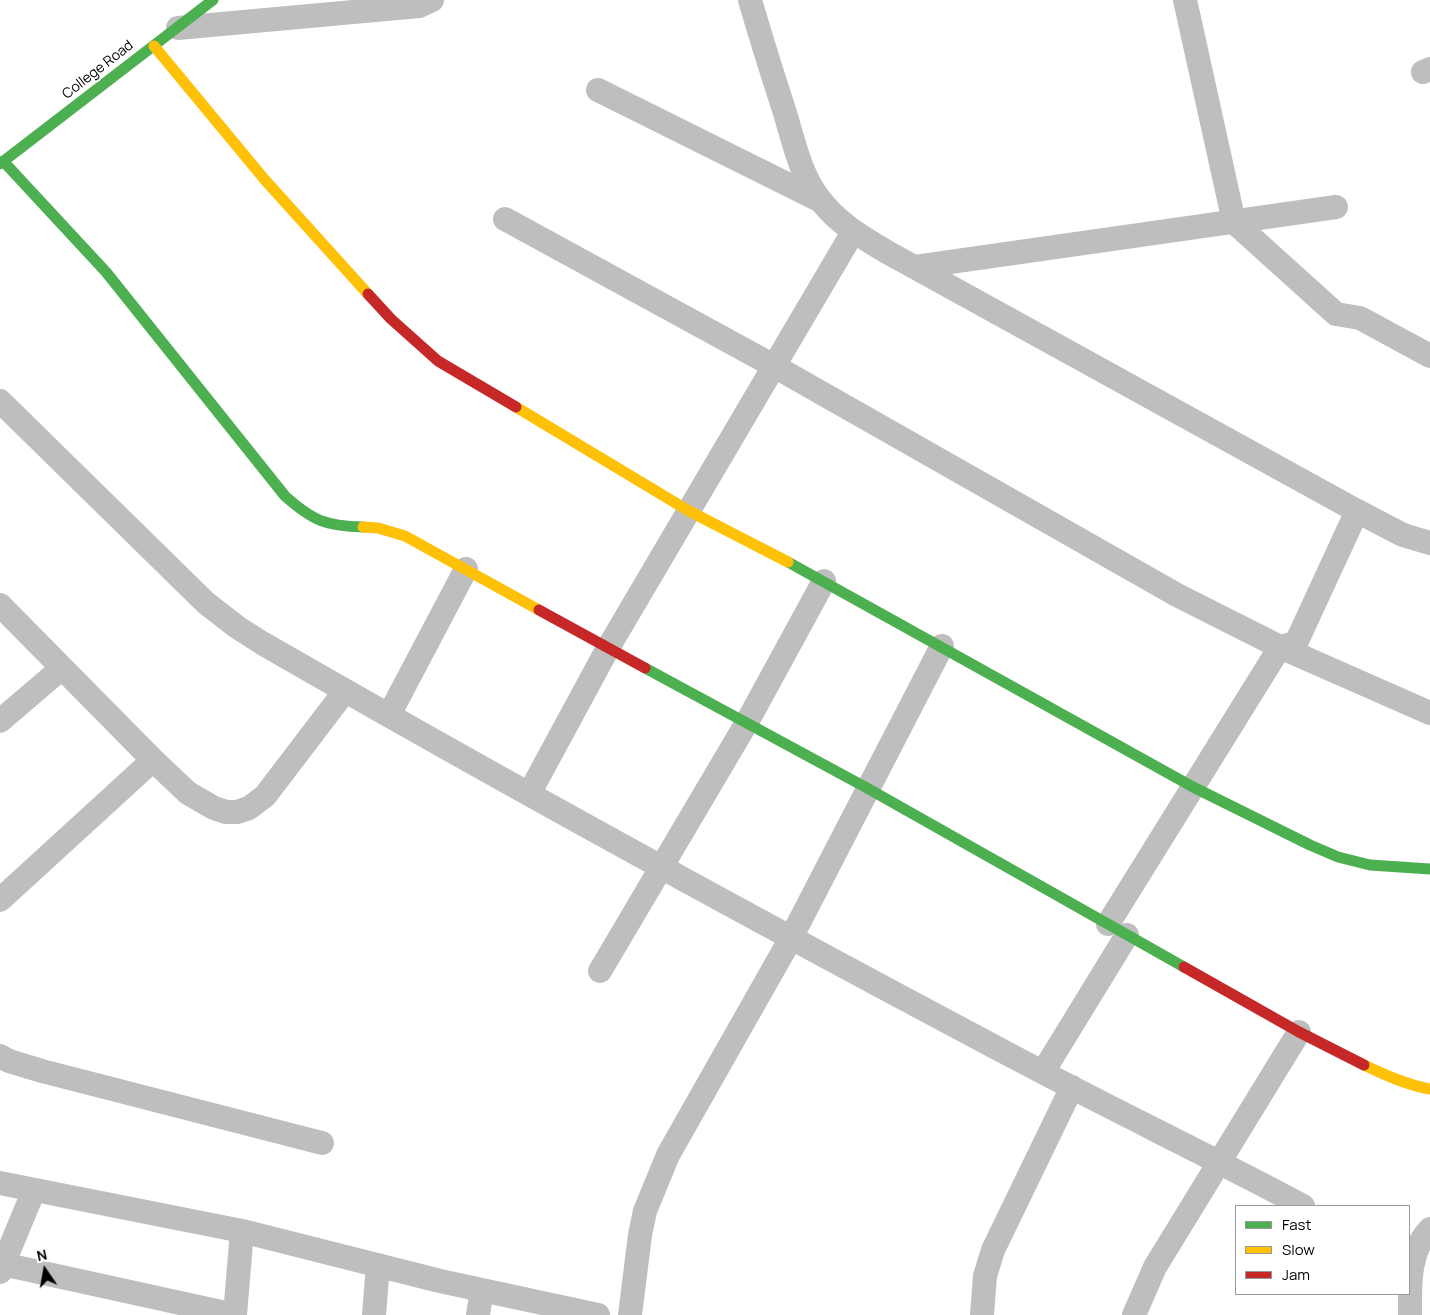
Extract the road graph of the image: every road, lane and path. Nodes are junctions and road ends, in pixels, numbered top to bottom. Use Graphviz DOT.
graph roads {
  1 [pos="214,0"];
  2 [pos="432,0"];
  3 [pos="750,0"];
  4 [pos="1185,0"];
  5 [pos="185,22"];
  6 [pos="154,46"];
  7 [pos="598,90"];
  8 [pos="1,163"];
  9 [pos="819,200"];
  10 [pos="1336,207"];
  11 [pos="505,218"];
  12 [pos="1234,222"];
  13 [pos="854,232"];
  14 [pos="914,267"];
  15 [pos="1430,356"];
  16 [pos="774,366"];
  17 [pos="0,401"];
  18 [pos="689,510"];
  19 [pos="1357,511"];
  20 [pos="1430,543"];
  21 [pos="466,569"];
  22 [pos="824,581"];
  23 [pos="0,605"];
  24 [pos="942,646"];
  25 [pos="1280,647"];
  26 [pos="608,648"];
  27 [pos="62,668"];
  28 [pos="345,691"];
  29 [pos="1430,713"];
  30 [pos="389,716"];
  31 [pos="0,720"];
  32 [pos="746,724"];
  33 [pos="153,760"];
  34 [pos="1193,787"];
  35 [pos="867,788"];
  36 [pos="529,794"];
  37 [pos="661,868"];
  38 [pos="1430,869"];
  39 [pos="0,900"];
  40 [pos="1117,930"];
  41 [pos="791,938"];
  42 [pos="600,971"];
  43 [pos="1299,1032"];
  44 [pos="0,1056"];
  45 [pos="1043,1072"];
  46 [pos="1072,1087"];
  47 [pos="1430,1089"];
  48 [pos="322,1143"];
  49 [pos="1220,1162"];
  50 [pos="0,1183"];
  51 [pos="34,1190"];
  52 [pos="1301,1205"];
  53 [pos="1430,1229"];
  54 [pos="242,1231"];
  55 [pos="1411,1264"];
  56 [pos="378,1265"];
  57 [pos="1,1268"];
  58 [pos="482,1290"];
  59 [pos="235,1315"];
  60 [pos="374,1315"];
  61 [pos="478,1315"];
  62 [pos="598,1315"];
  63 [pos="630,1315"];
  64 [pos="982,1315"];
  65 [pos="1134,1315"];
  66 [pos="1410,1315"];
  1 -- 5 [label="street, College Road"];
  2 -- 5 [label="street"];
  3 -- 9 [label="street"];
  4 -- 12 [label="street"];
  5 -- 6 [label="street, College Road"];
  6 -- 8 [label="street, College Road"];
  6 -- 18 [label="street"];
  7 -- 9 [label="street"];
  8 -- 21 [label="street"];
  9 -- 13 [label="street"];
  10 -- 12 [label="street"];
  11 -- 16 [label="street"];
  12 -- 14 [label="street"];
  12 -- 15 [label="street"];
  13 -- 14 [label="street"];
  13 -- 16 [label="street"];
  14 -- 19 [label="street"];
  16 -- 18 [label="street"];
  16 -- 25 [label="street"];
  17 -- 28 [label="street"];
  18 -- 22 [label="street"];
  18 -- 26 [label="street"];
  19 -- 20 [label="street"];
  19 -- 25 [label="street"];
  21 -- 26 [label="street"];
  21 -- 30 [label="street"];
  22 -- 24 [label="street"];
  22 -- 32 [label="street"];
  23 -- 27 [label="street"];
  24 -- 34 [label="street"];
  24 -- 35 [label="street"];
  25 -- 29 [label="street"];
  25 -- 34 [label="street"];
  26 -- 32 [label="street"];
  26 -- 36 [label="street"];
  27 -- 31 [label="street"];
  27 -- 33 [label="street"];
  28 -- 30 [label="street"];
  28 -- 33 [label="street"];
  30 -- 36 [label="street"];
  32 -- 35 [label="street"];
  32 -- 37 [label="street"];
  33 -- 39 [label="street"];
  34 -- 38 [label="street"];
  34 -- 40 [label="street"];
  35 -- 40 [label="street"];
  35 -- 41 [label="street"];
  36 -- 37 [label="street"];
  37 -- 41 [label="street"];
  37 -- 42 [label="street"];
  40 -- 43 [label="street"];
  40 -- 45 [label="street"];
  41 -- 45 [label="street"];
  41 -- 63 [label="street"];
  43 -- 47 [label="street"];
  43 -- 49 [label="street"];
  44 -- 48 [label="street"];
  45 -- 46 [label="street"];
  46 -- 49 [label="street"];
  46 -- 64 [label="street"];
  49 -- 52 [label="street"];
  49 -- 65 [label="street"];
  50 -- 51 [label="street"];
  51 -- 54 [label="street"];
  51 -- 57 [label="street"];
  53 -- 55 [label="street"];
  54 -- 56 [label="street"];
  54 -- 59 [label="street"];
  55 -- 66 [label="street"];
  56 -- 58 [label="street"];
  56 -- 60 [label="street"];
  57 -- 59 [label="street"];
  58 -- 61 [label="street"];
  58 -- 62 [label="street"];
}
